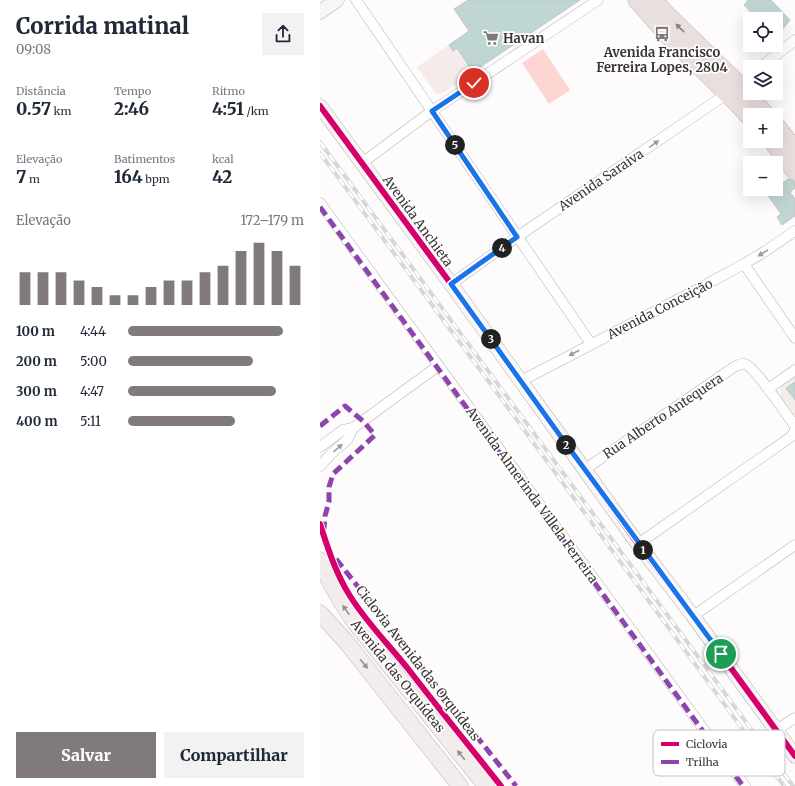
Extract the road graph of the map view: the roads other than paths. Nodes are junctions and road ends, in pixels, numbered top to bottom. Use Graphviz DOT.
graph roads {
  1 [pos="337,0"];
  2 [pos="356,0"];
  3 [pos="598,0"];
  4 [pos="636,0"];
  5 [pos="653,0"];
  6 [pos="320,12"];
  7 [pos="795,40"];
  8 [pos="770,60"];
  9 [pos="739,85"];
  10 [pos="320,106"];
  11 [pos="747,108"];
  12 [pos="760,108"];
  13 [pos="432,111"];
  14 [pos="783,135"];
  15 [pos="777,148"];
  16 [pos="795,150"];
  17 [pos="362,162"];
  18 [pos="795,171"];
  19 [pos="320,203"];
  20 [pos="795,231"];
  21 [pos="517,237"];
  22 [pos="744,264"];
  23 [pos="451,284"];
  24 [pos="795,338"];
  25 [pos="591,344"];
  26 [pos="438,366"];
  27 [pos="795,370"];
  28 [pos="521,381"];
  29 [pos="768,389"];
  30 [pos="353,428"];
  31 [pos="795,429"];
  32 [pos="320,447"];
  33 [pos="320,466"];
  34 [pos="584,470"];
  35 [pos="638,544"];
  36 [pos="795,545"];
  37 [pos="320,560"];
  38 [pos="320,614"];
  39 [pos="693,616"];
  40 [pos="795,718"];
  41 [pos="704,730"];
  42 [pos="776,730"];
  43 [pos="785,742"];
  44 [pos="795,756"];
  45 [pos="738,776"];
  46 [pos="460,786"];
  47 [pos="486,786"];
  48 [pos="745,786"];
  1 -- 6 [label="main road"];
  2 -- 13 [label="street"];
  3 -- 13 [label="street"];
  4 -- 9 [label="highway"];
  9 -- 5 [label="highway, one-way"];
  7 -- 8 [label="street"];
  9 -- 11 [label="highway"];
  9 -- 12 [label="highway"];
  21 -- 9 [label="street, Avenida Saraiva, one-way"];
  10 -- 17 [label="main road, Avenida Anchieta"];
  13 -- 17 [label="street"];
  13 -- 21 [label="street"];
  14 -- 16 [label="highway"];
  15 -- 18 [label="highway"];
  17 -- 23 [label="main road, Avenida Anchieta"];
  19 -- 26 [label="street, Avenida Almerinda Villela Ferreira"];
  20 -- 22 [label="street, Avenida Conceição, one-way"];
  21 -- 23 [label="street, Avenida Saraiva"];
  21 -- 25 [label="street"];
  22 -- 24 [label="street"];
  22 -- 25 [label="street, Avenida Conceição"];
  23 -- 28 [label="main road, Avenida Anchieta"];
  25 -- 28 [label="street, Avenida Conceição, one-way"];
  26 -- 30 [label="street"];
  26 -- 41 [label="street, Avenida Almerinda Villela Ferreira"];
  27 -- 29 [label="street"];
  28 -- 34 [label="main road, Avenida Anchieta"];
  29 -- 31 [label="street"];
  29 -- 34 [label="street, Rua Alberto Antequera"];
  30 -- 32 [label="street"];
  33 -- 30 [label="street, one-way"];
  31 -- 35 [label="street"];
  34 -- 35 [label="main road, Avenida Anchieta"];
  35 -- 39 [label="main road, Avenida Anchieta"];
  36 -- 39 [label="street"];
  47 -- 37 [label="main road, Avenida das Orquídeas, one-way"];
  38 -- 46 [label="main road, Avenida das Orquídeas, one-way"];
  39 -- 42 [label="main road, Avenida Anchieta"];
  40 -- 42 [label="street"];
  43 -- 44 [label="main road, Avenida Anchieta"];
  45 -- 48 [label="street, Avenida Almerinda Villela Ferreira"];
}
